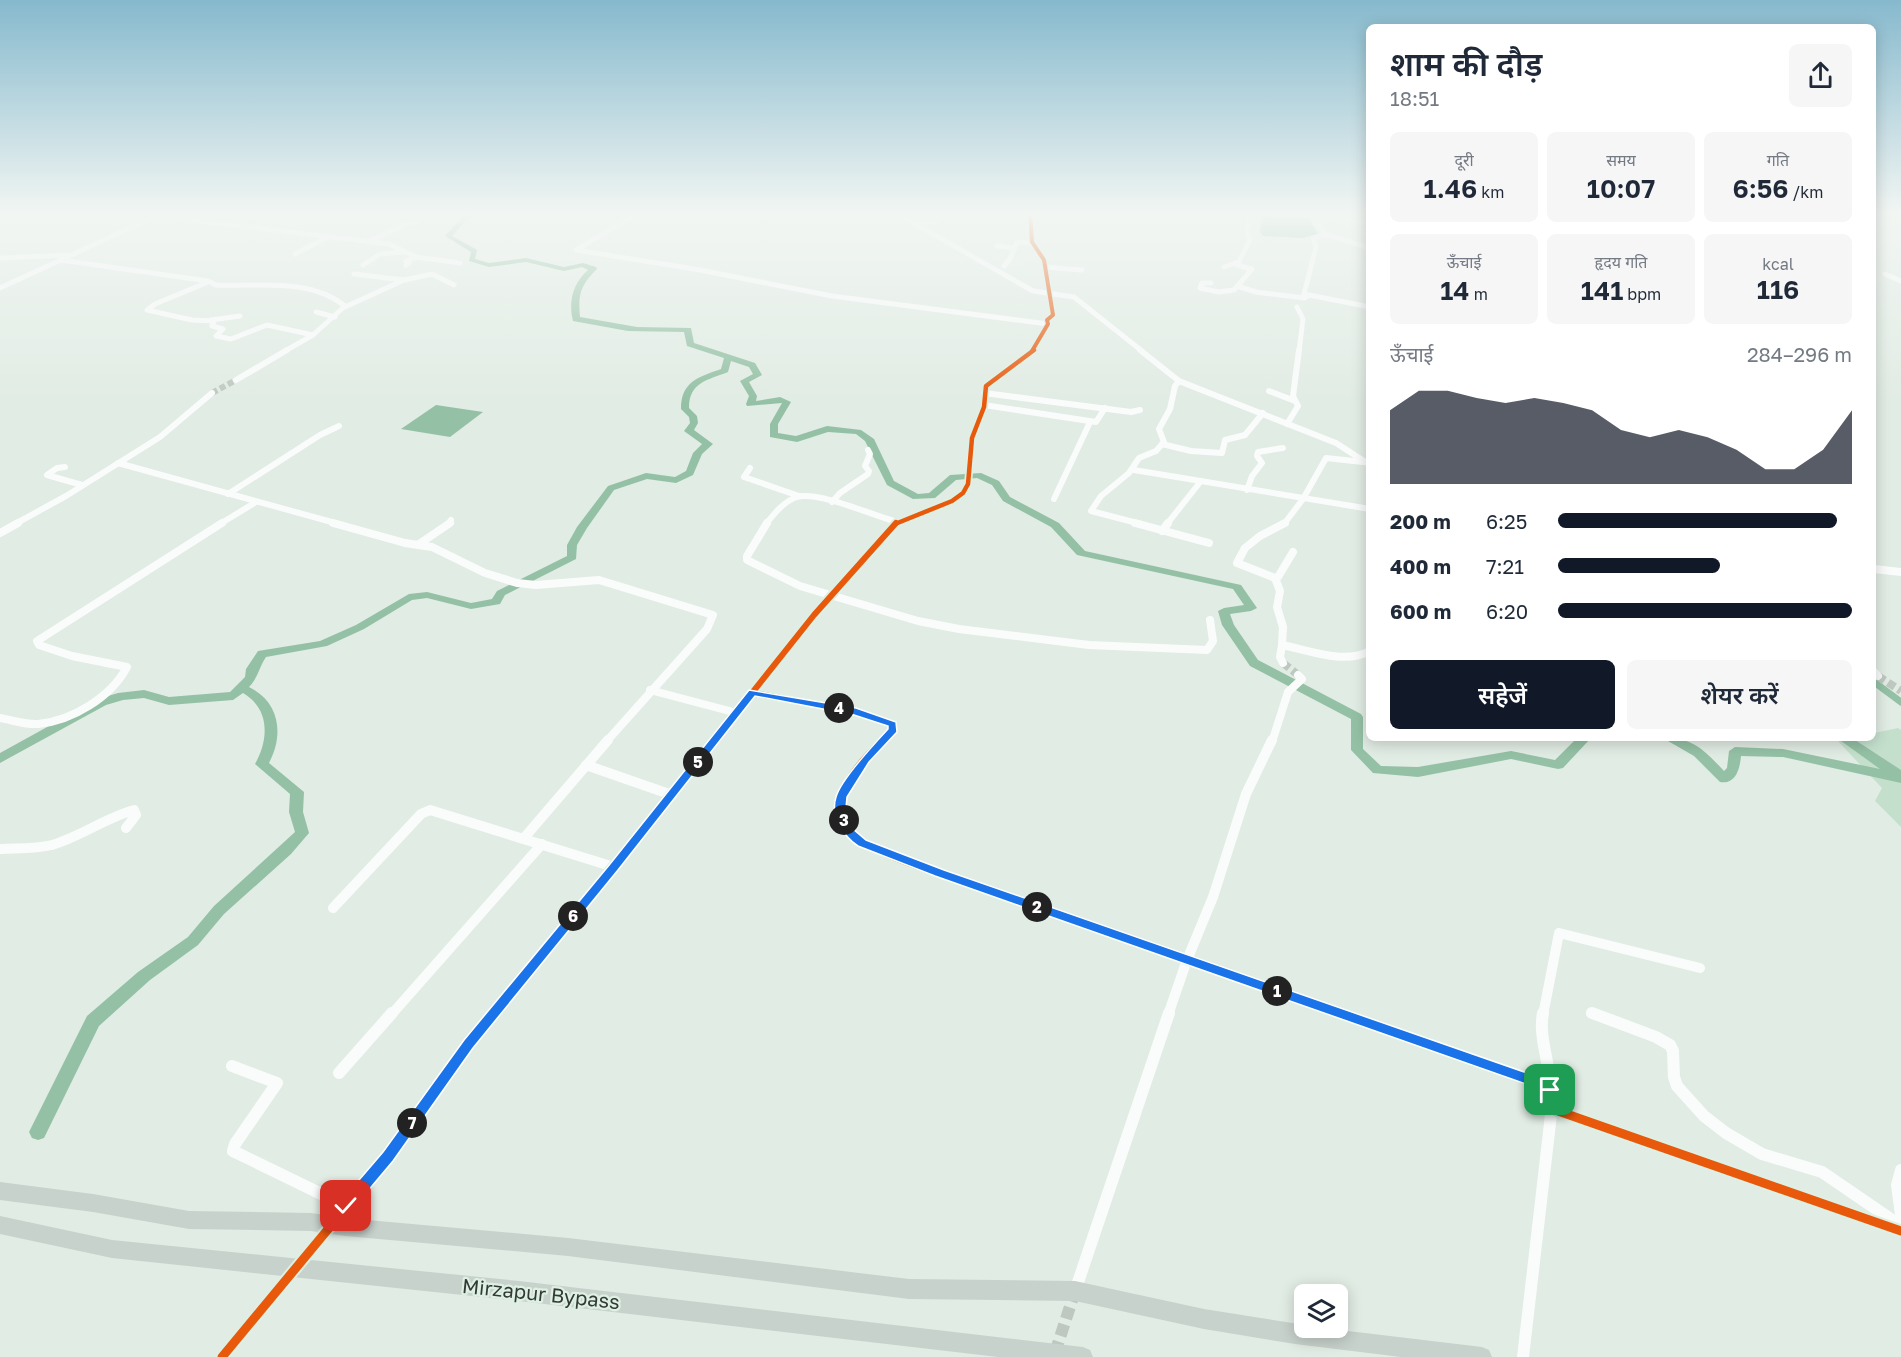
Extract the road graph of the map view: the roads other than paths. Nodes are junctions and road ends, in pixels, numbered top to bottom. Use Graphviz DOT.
graph roads {
  1 [pos="25,276"];
  2 [pos="175,276"];
  3 [pos="367,276"];
  4 [pos="414,276"];
  5 [pos="437,276"];
  6 [pos="732,276"];
  7 [pos="1008,276"];
  8 [pos="1046,276"];
  9 [pos="1247,276"];
  10 [pos="1307,276"];
  11 [pos="404,280"];
  12 [pos="208,281"];
  13 [pos="1211,283"];
  14 [pos="454,285"];
  15 [pos="1240,287"];
  16 [pos="0,288"];
  17 [pos="1049,294"];
  18 [pos="1308,296"];
  19 [pos="1366,306"];
  20 [pos="345,307"];
  21 [pos="1297,307"];
  22 [pos="316,312"];
  23 [pos="240,316"];
  24 [pos="335,317"];
  25 [pos="211,321"];
  26 [pos="1048,324"];
  27 [pos="313,335"];
  28 [pos="236,380"];
  29 [pos="1179,381"];
  30 [pos="1269,391"];
  31 [pos="212,393"];
  32 [pos="984,393"];
  33 [pos="1295,401"];
  34 [pos="984,405"];
  35 [pos="1105,408"];
  36 [pos="1140,410"];
  37 [pos="1263,413"];
  38 [pos="1090,422"];
  39 [pos="1288,423"];
  40 [pos="339,426"];
  41 [pos="1162,444"];
  42 [pos="1283,448"];
  43 [pos="868,450"];
  44 [pos="1366,462"];
  45 [pos="118,463"];
  46 [pos="1366,463"];
  47 [pos="65,467"];
  48 [pos="750,468"];
  49 [pos="1134,470"];
  50 [pos="1201,481"];
  51 [pos="82,485"];
  52 [pos="1247,490"];
  53 [pos="228,494"];
  54 [pos="799,496"];
  55 [pos="1054,499"];
  56 [pos="1303,499"];
  57 [pos="256,502"];
  58 [pos="832,502"];
  59 [pos="1366,508"];
  60 [pos="451,520"];
  61 [pos="897,522"];
  62 [pos="1162,531"];
  63 [pos="0,533"];
  64 [pos="1209,543"];
  65 [pos="419,544"];
  66 [pos="1293,552"];
  67 [pos="1876,569"];
  68 [pos="1901,572"];
  69 [pos="1275,578"];
  70 [pos="832,597"];
  71 [pos="814,615"];
  72 [pos="1210,620"];
  73 [pos="1282,645"];
  74 [pos="1366,654"];
  75 [pos="1283,663"];
  76 [pos="1299,678"];
  77 [pos="651,690"];
  78 [pos="753,693"];
  79 [pos="737,712"];
  80 [pos="0,718"];
  81 [pos="586,765"];
  82 [pos="672,795"];
  83 [pos="126,828"];
  84 [pos="524,838"];
  85 [pos="542,844"];
  86 [pos="0,849"];
  87 [pos="614,867"];
  88 [pos="333,908"];
  89 [pos="1187,960"];
  90 [pos="1700,968"];
  91 [pos="1591,1013"];
  92 [pos="232,1066"];
  93 [pos="339,1073"];
  94 [pos="1549,1088"];
  95 [pos="1552,1106"];
  96 [pos="1901,1170"];
  97 [pos="0,1191"];
  98 [pos="346,1206"];
  99 [pos="1901,1215"];
  100 [pos="0,1225"];
  101 [pos="330,1225"];
  102 [pos="1901,1226"];
  103 [pos="1901,1232"];
  104 [pos="1075,1291"];
  105 [pos="1055,1355"];
  106 [pos="222,1357"];
  107 [pos="1083,1357"];
  108 [pos="1482,1357"];
  109 [pos="1522,1357"];
  1 -- 16 [label="street"];
  2 -- 12 [label="street"];
  3 -- 11 [label="street"];
  4 -- 11 [label="street"];
  5 -- 14 [label="street"];
  6 -- 26 [label="street"];
  7 -- 17 [label="street"];
  8 -- 17 [label="street"];
  9 -- 15 [label="street"];
  10 -- 18 [label="street"];
  11 -- 20 [label="street"];
  12 -- 20 [label="street"];
  12 -- 25 [label="street"];
  13 -- 15 [label="street"];
  15 -- 18 [label="street"];
  17 -- 26 [label="street"];
  17 -- 29 [label="street"];
  18 -- 19 [label="street"];
  20 -- 24 [label="street"];
  21 -- 33 [label="street"];
  22 -- 24 [label="street"];
  23 -- 25 [label="street"];
  24 -- 27 [label="street"];
  25 -- 27 [label="street"];
  26 -- 32 [label="street"];
  27 -- 28 [label="street"];
  29 -- 37 [label="street"];
  29 -- 41 [label="street"];
  30 -- 33 [label="street"];
  31 -- 45 [label="street"];
  32 -- 34 [label="street"];
  32 -- 35 [label="street"];
  33 -- 39 [label="street"];
  34 -- 38 [label="street"];
  34 -- 61 [label="street"];
  35 -- 36 [label="street"];
  35 -- 38 [label="street"];
  37 -- 39 [label="street"];
  37 -- 41 [label="street"];
  38 -- 55 [label="street"];
  39 -- 44 [label="street"];
  40 -- 53 [label="street"];
  41 -- 49 [label="street"];
  42 -- 52 [label="street"];
  43 -- 58 [label="street"];
  45 -- 51 [label="street"];
  45 -- 53 [label="street"];
  46 -- 56 [label="street"];
  47 -- 51 [label="street"];
  48 -- 54 [label="street"];
  49 -- 50 [label="street"];
  49 -- 62 [label="street"];
  50 -- 52 [label="street"];
  50 -- 62 [label="street"];
  51 -- 63 [label="street"];
  52 -- 56 [label="street"];
  53 -- 57 [label="street"];
  54 -- 58 [label="street"];
  54 -- 70 [label="street"];
  56 -- 59 [label="street"];
  56 -- 69 [label="street"];
  57 -- 65 [label="street"];
  57 -- 80 [label="street"];
  58 -- 61 [label="street"];
  60 -- 65 [label="street"];
  61 -- 70 [label="street"];
  62 -- 64 [label="street"];
  65 -- 77 [label="street"];
  66 -- 69 [label="street"];
  67 -- 68 [label="street"];
  69 -- 73 [label="street"];
  70 -- 72 [label="street"];
  71 -- 78 [label="street"];
  73 -- 74 [label="street"];
  73 -- 75 [label="street"];
  76 -- 89 [label="street"];
  77 -- 79 [label="street"];
  77 -- 81 [label="street"];
  78 -- 79 [label="street"];
  78 -- 89 [label="street"];
  79 -- 82 [label="street"];
  81 -- 82 [label="street"];
  81 -- 84 [label="street"];
  82 -- 87 [label="street"];
  83 -- 86 [label="street"];
  84 -- 85 [label="street"];
  84 -- 88 [label="street"];
  85 -- 87 [label="street"];
  85 -- 93 [label="street"];
  87 -- 98 [label="street"];
  89 -- 94 [label="street"];
  89 -- 104 [label="street"];
  90 -- 94 [label="street"];
  91 -- 102 [label="street"];
  92 -- 98 [label="street"];
  94 -- 95 [label="street"];
  95 -- 103 [label="street"];
  95 -- 109 [label="street"];
  96 -- 99 [label="street"];
  97 -- 101 [label="highway"];
  98 -- 101 [label="street"];
  100 -- 105 [label="highway, Mirzapur Bypass"];
  101 -- 104 [label="highway"];
  101 -- 106 [label="street"];
  104 -- 108 [label="highway"];
  105 -- 107 [label="highway, Mirzapur Bypass"];
}
